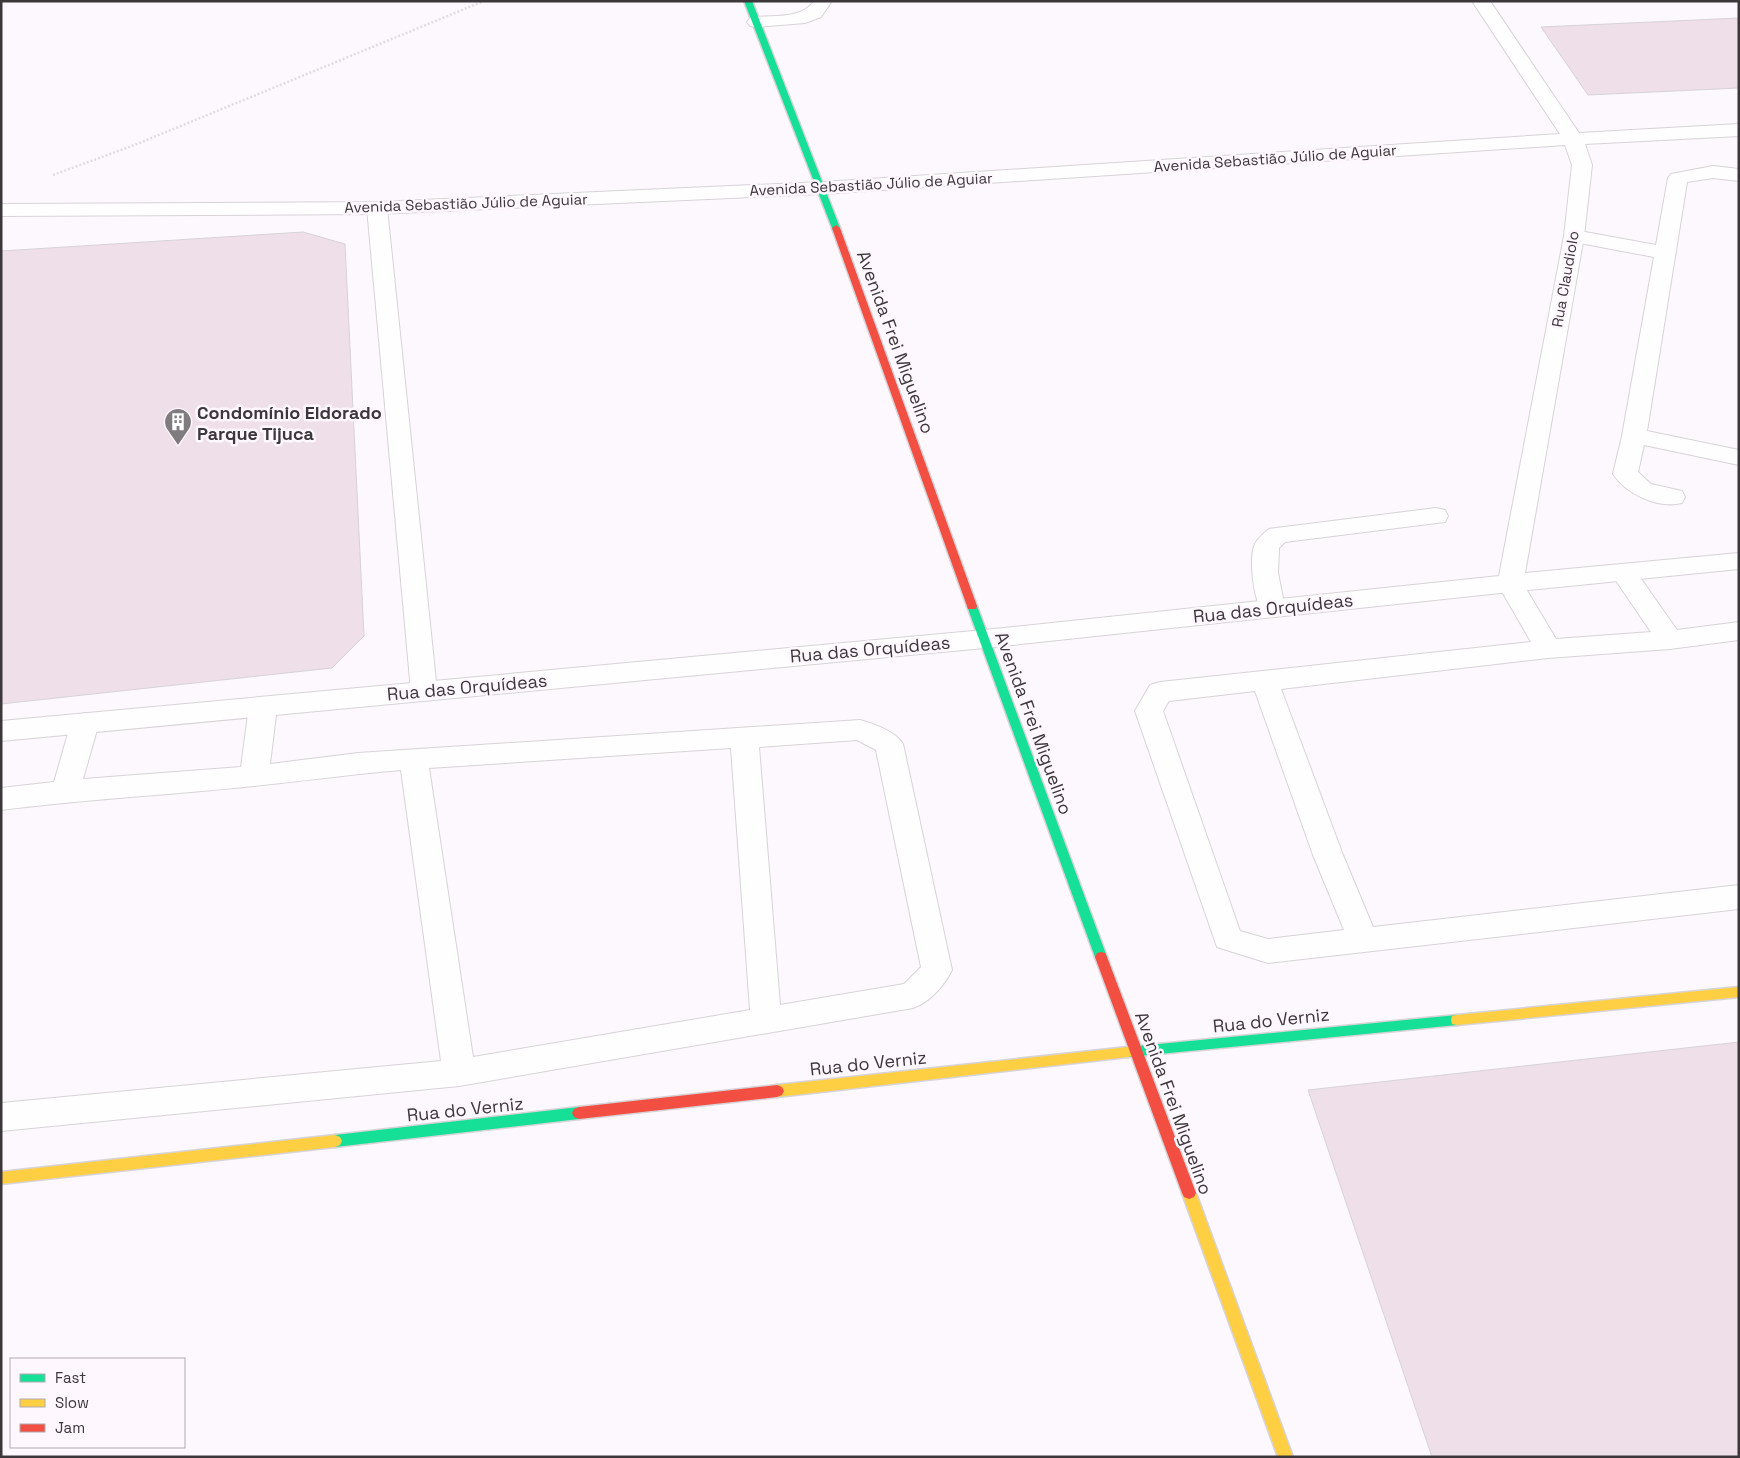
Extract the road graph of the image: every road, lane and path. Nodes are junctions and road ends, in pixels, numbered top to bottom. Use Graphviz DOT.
graph roads {
  1 [pos="484,1"];
  2 [pos="748,1"];
  3 [pos="824,1"];
  4 [pos="1481,1"];
  5 [pos="756,22"];
  6 [pos="1739,130"];
  7 [pos="1573,138"];
  8 [pos="1739,175"];
  9 [pos="46,178"];
  10 [pos="822,188"];
  11 [pos="377,208"];
  12 [pos="1,210"];
  13 [pos="1574,236"];
  14 [pos="1665,252"];
  15 [pos="1634,436"];
  16 [pos="1739,458"];
  17 [pos="1673,498"];
  18 [pos="1436,516"];
  19 [pos="1739,561"];
  20 [pos="1623,572"];
  21 [pos="1510,583"];
  22 [pos="1272,608"];
  23 [pos="1739,631"];
  24 [pos="984,639"];
  25 [pos="1670,640"];
  26 [pos="1548,649"];
  27 [pos="1265,681"];
  28 [pos="424,691"];
  29 [pos="263,707"];
  30 [pos="85,723"];
  31 [pos="1,731"];
  32 [pos="744,738"];
  33 [pos="414,761"];
  34 [pos="254,776"];
  35 [pos="66,791"];
  36 [pos="1,799"];
  37 [pos="1739,897"];
  38 [pos="1364,941"];
  39 [pos="1739,992"];
  40 [pos="766,1020"];
  41 [pos="1136,1051"];
  42 [pos="459,1073"];
  43 [pos="1,1117"];
  44 [pos="1,1178"];
  45 [pos="1286,1457"];
  1 -- 9 [label="path"];
  2 -- 5 [label="main road, Avenida Frei Miguelino"];
  3 -- 5 [label="street"];
  4 -- 7 [label="street, Rua Claudiolo"];
  5 -- 10 [label="main road, Avenida Frei Miguelino"];
  6 -- 7 [label="street, Avenida Sebastião Júlio de Aguiar"];
  7 -- 10 [label="street, Avenida Sebastião Júlio de Aguiar"];
  7 -- 13 [label="street, Rua Claudiolo"];
  8 -- 14 [label="street"];
  10 -- 11 [label="street, Avenida Sebastião Júlio de Aguiar"];
  10 -- 24 [label="main road, Avenida Frei Miguelino"];
  11 -- 12 [label="street, Avenida Sebastião Júlio de Aguiar"];
  11 -- 28 [label="street"];
  13 -- 14 [label="street"];
  13 -- 21 [label="street, Rua Claudiolo"];
  14 -- 15 [label="street"];
  15 -- 16 [label="street"];
  15 -- 17 [label="street"];
  18 -- 22 [label="street"];
  19 -- 20 [label="street, Rua das Orquídeas"];
  20 -- 21 [label="street, Rua das Orquídeas"];
  20 -- 25 [label="street"];
  21 -- 22 [label="street, Rua das Orquídeas"];
  21 -- 26 [label="street"];
  22 -- 24 [label="street, Rua das Orquídeas"];
  23 -- 25 [label="street"];
  24 -- 28 [label="street, Rua das Orquídeas"];
  24 -- 41 [label="main road, Avenida Frei Miguelino"];
  25 -- 26 [label="street"];
  26 -- 27 [label="street"];
  27 -- 38 [label="street"];
  27 -- 38 [label="street"];
  28 -- 29 [label="street, Rua das Orquídeas"];
  29 -- 30 [label="street, Rua das Orquídeas"];
  29 -- 34 [label="street"];
  30 -- 31 [label="street, Rua das Orquídeas"];
  30 -- 35 [label="street"];
  32 -- 33 [label="street"];
  32 -- 40 [label="street"];
  32 -- 40 [label="street"];
  33 -- 34 [label="street"];
  33 -- 42 [label="street"];
  34 -- 35 [label="street"];
  35 -- 36 [label="street"];
  37 -- 38 [label="street"];
  39 -- 41 [label="main road, Rua do Verniz"];
  40 -- 42 [label="street"];
  41 -- 44 [label="main road, Rua do Verniz"];
  41 -- 45 [label="main road, Avenida Frei Miguelino"];
  42 -- 43 [label="street"];
}
